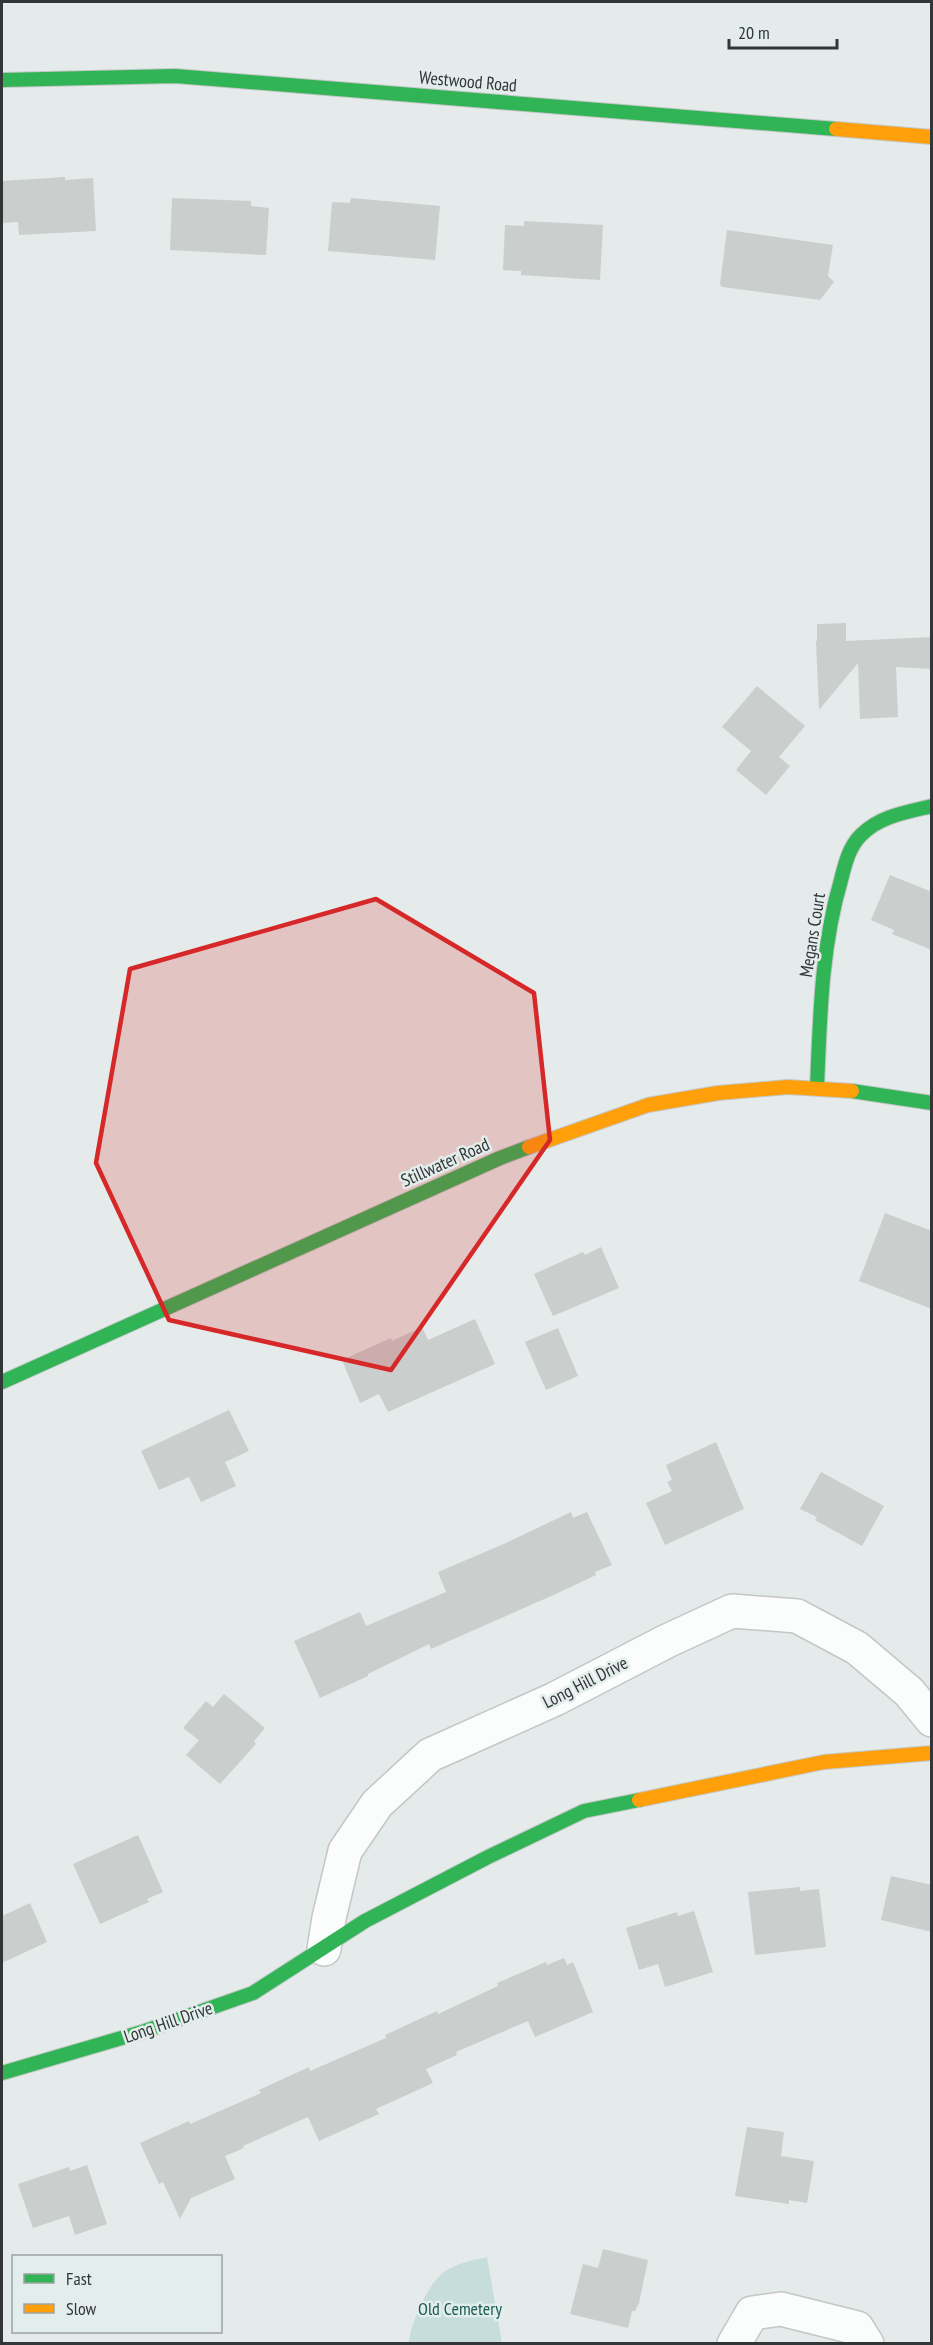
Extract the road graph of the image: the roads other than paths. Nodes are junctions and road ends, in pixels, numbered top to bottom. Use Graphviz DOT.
graph roads {
  1 [pos="2,80"];
  2 [pos="932,137"];
  3 [pos="932,806"];
  4 [pos="817,1088"];
  5 [pos="932,1103"];
  6 [pos="2,1383"];
  7 [pos="932,1720"];
  8 [pos="932,1753"];
  9 [pos="324,1949"];
  10 [pos="2,2073"];
  11 [pos="734,2343"];
  12 [pos="867,2343"];
  1 -- 2 [label="street, Westwood Road"];
  3 -- 4 [label="street, Megans Court"];
  4 -- 5 [label="street, Stillwater Road"];
  4 -- 6 [label="street, Stillwater Road"];
  7 -- 9 [label="street, Long Hill Drive"];
  8 -- 9 [label="street, Long Hill Drive"];
  9 -- 10 [label="street, Long Hill Drive"];
  11 -- 12 [label="street"];
}
